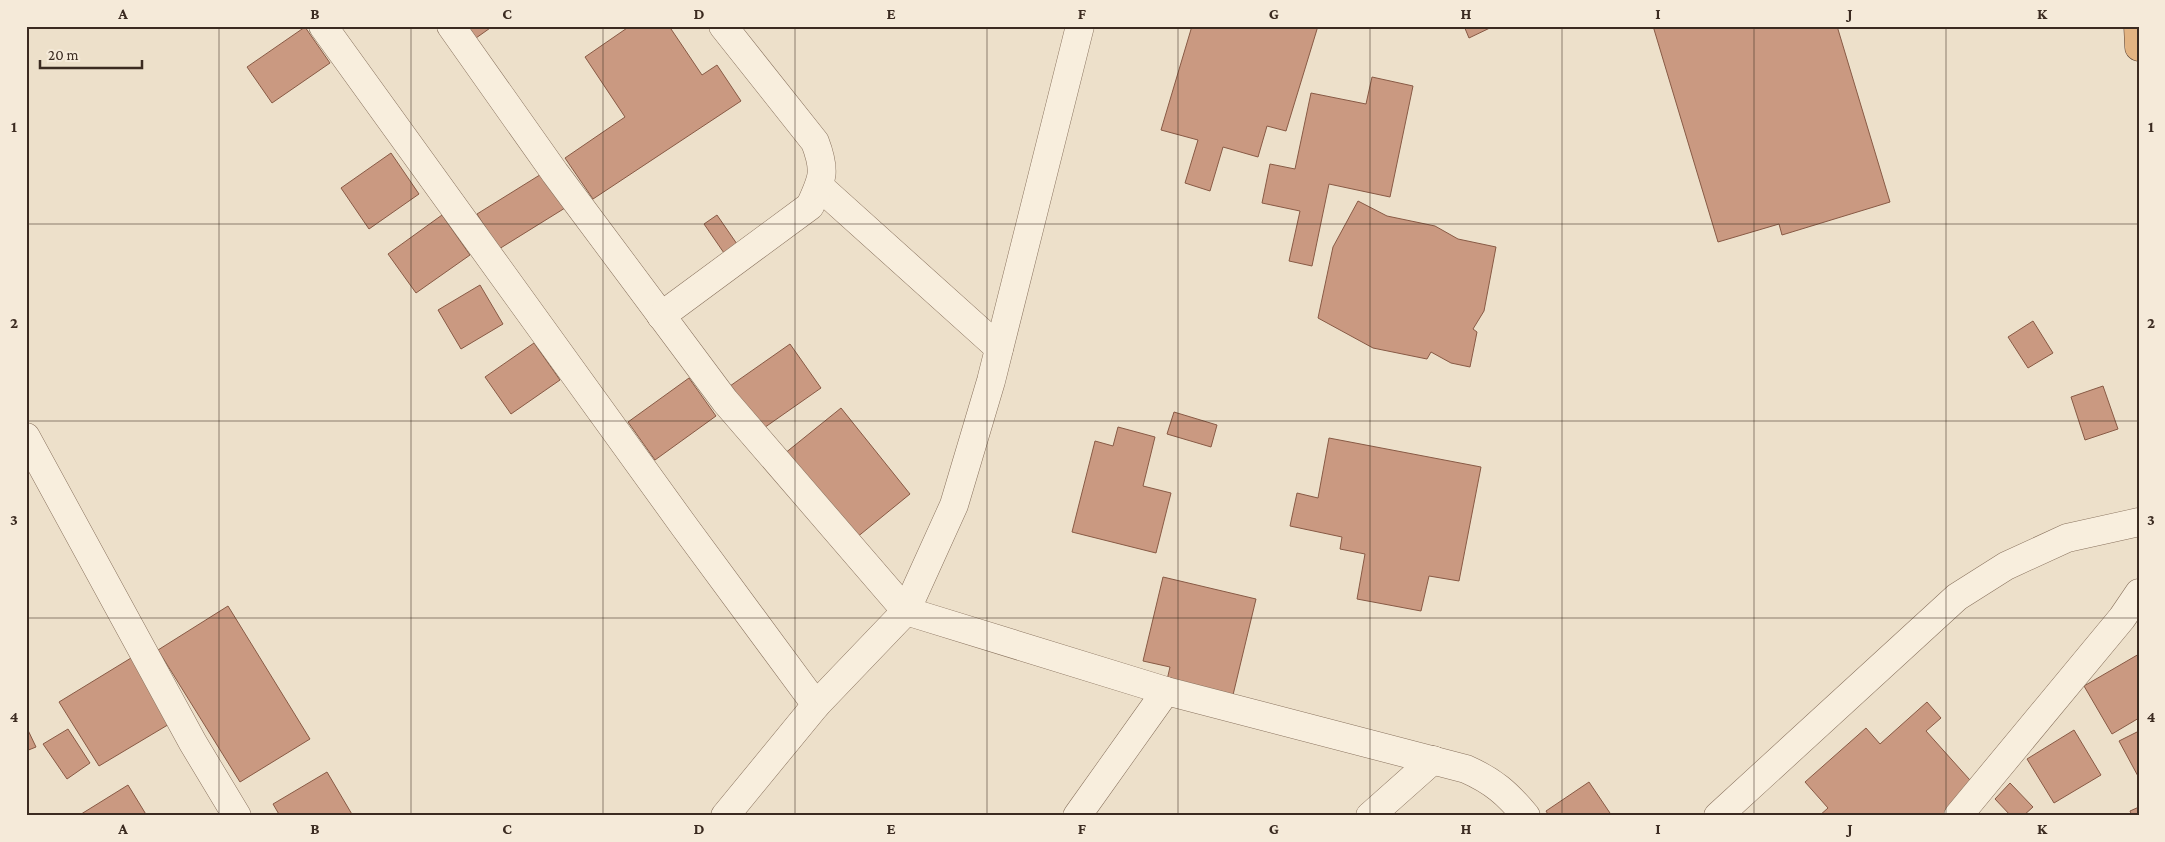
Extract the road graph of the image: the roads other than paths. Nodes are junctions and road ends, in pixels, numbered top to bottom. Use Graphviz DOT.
graph roads {
  1 [pos="323,26"];
  2 [pos="451,26"];
  3 [pos="723,26"];
  4 [pos="1080,26"];
  5 [pos="2138,26"];
  6 [pos="2139,47"];
  7 [pos="820,187"];
  8 [pos="661,316"];
  9 [pos="999,348"];
  10 [pos="26,437"];
  11 [pos="2139,522"];
  12 [pos="2139,593"];
  13 [pos="906,611"];
  14 [pos="1166,691"];
  15 [pos="816,705"];
  16 [pos="1432,760"];
  17 [pos="237,816"];
  18 [pos="724,816"];
  19 [pos="1078,816"];
  20 [pos="1370,816"];
  21 [pos="1526,816"];
  22 [pos="1718,816"];
  23 [pos="1958,816"];
  1 -- 15 [label="street"];
  2 -- 8 [label="street"];
  3 -- 7 [label="street"];
  4 -- 9 [label="street"];
  5 -- 6 [label="highway"];
  7 -- 8 [label="street"];
  7 -- 9 [label="street"];
  8 -- 13 [label="street"];
  9 -- 13 [label="street"];
  10 -- 17 [label="street"];
  11 -- 22 [label="street"];
  12 -- 23 [label="street"];
  13 -- 14 [label="street"];
  13 -- 15 [label="street"];
  14 -- 16 [label="street"];
  14 -- 19 [label="street"];
  15 -- 18 [label="street"];
  16 -- 20 [label="street"];
  16 -- 21 [label="street"];
}
